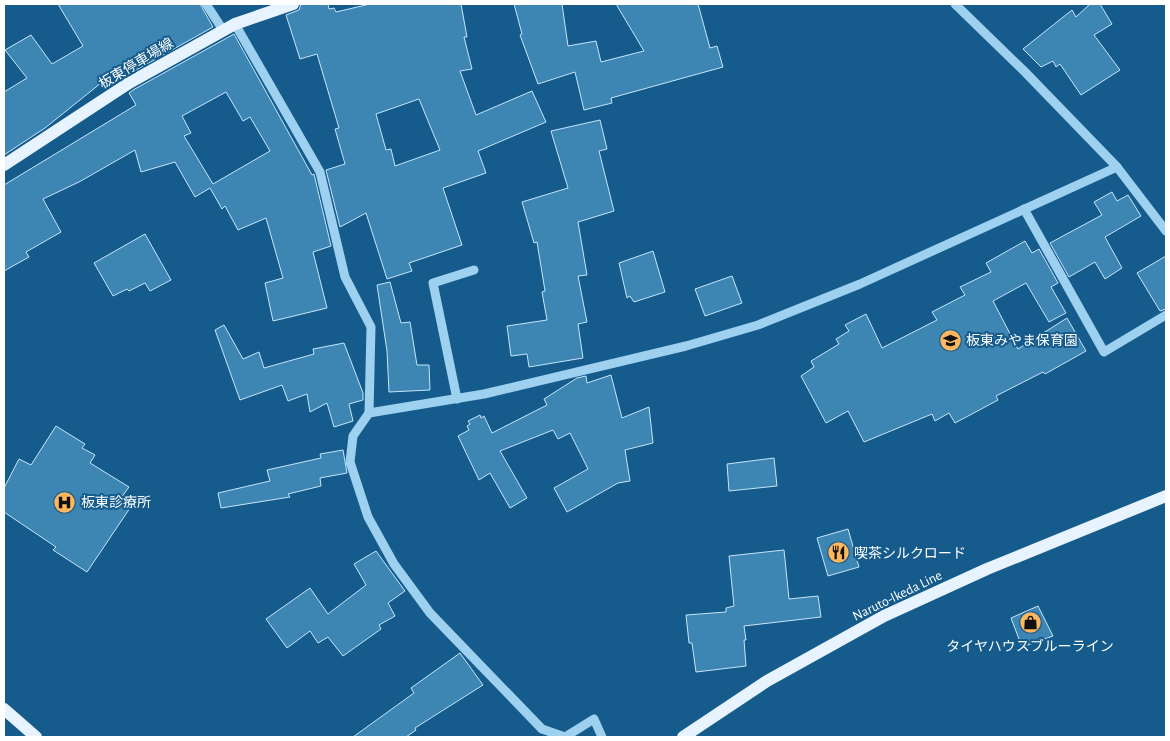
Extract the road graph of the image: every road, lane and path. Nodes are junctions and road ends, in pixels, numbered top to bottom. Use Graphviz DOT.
graph roads {
  1 [pos="206,4"];
  2 [pos="293,4"];
  3 [pos="955,4"];
  4 [pos="235,24"];
  5 [pos="223,30"];
  6 [pos="4,165"];
  7 [pos="1117,166"];
  8 [pos="1024,209"];
  9 [pos="1166,231"];
  10 [pos="474,270"];
  11 [pos="1166,315"];
  12 [pos="457,399"];
  13 [pos="368,413"];
  14 [pos="1166,496"];
  15 [pos="4,709"];
  16 [pos="36,737"];
  17 [pos="602,737"];
  18 [pos="683,737"];
  1 -- 5 [label="street"];
  2 -- 4 [label="main road, 板東停車場線"];
  3 -- 7 [label="street"];
  4 -- 5 [label="main road, 板東停車場線"];
  4 -- 13 [label="street"];
  5 -- 6 [label="main road, 板東停車場線"];
  7 -- 8 [label="street"];
  7 -- 9 [label="street"];
  8 -- 11 [label="street"];
  8 -- 12 [label="street"];
  10 -- 12 [label="street"];
  12 -- 13 [label="street"];
  13 -- 17 [label="street"];
  14 -- 18 [label="main road, Naruto-Ikeda Line"];
  15 -- 16 [label="main road"];
}
